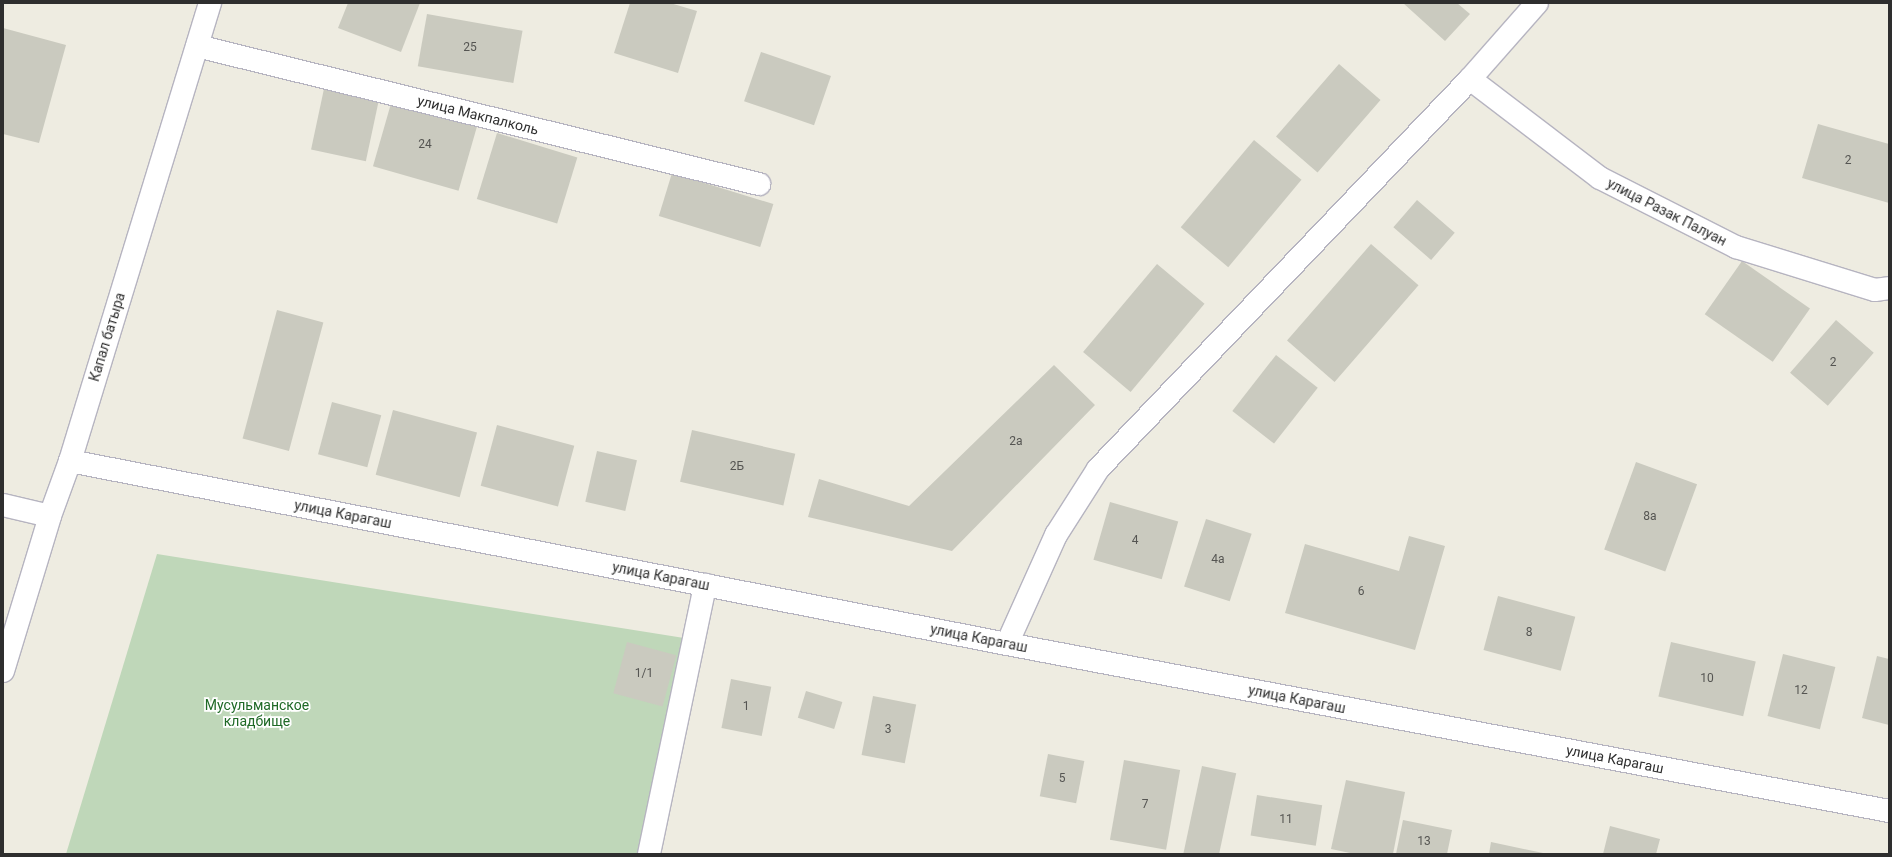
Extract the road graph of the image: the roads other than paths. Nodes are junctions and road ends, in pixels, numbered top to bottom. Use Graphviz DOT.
graph roads {
  1 [pos="210,3"];
  2 [pos="1537,3"];
  3 [pos="196,46"];
  4 [pos="1470,79"];
  5 [pos="760,184"];
  6 [pos="1889,288"];
  7 [pos="70,460"];
  8 [pos="3,505"];
  9 [pos="50,516"];
  10 [pos="705,585"];
  11 [pos="1007,644"];
  12 [pos="3,671"];
  13 [pos="1889,811"];
  14 [pos="649,854"];
  1 -- 3 [label="street, Капал батыра"];
  2 -- 4 [label="street"];
  3 -- 5 [label="street, улица Макпалколь"];
  3 -- 7 [label="street, Капал батыра"];
  4 -- 6 [label="street, улица Разак Палуан"];
  4 -- 11 [label="street"];
  7 -- 9 [label="street, Капал батыра"];
  7 -- 10 [label="street, улица Карагаш"];
  8 -- 9 [label="street"];
  9 -- 12 [label="street, Капал батыра"];
  10 -- 11 [label="street, улица Карагаш"];
  10 -- 14 [label="street"];
  11 -- 13 [label="street, улица Карагаш"];
}
